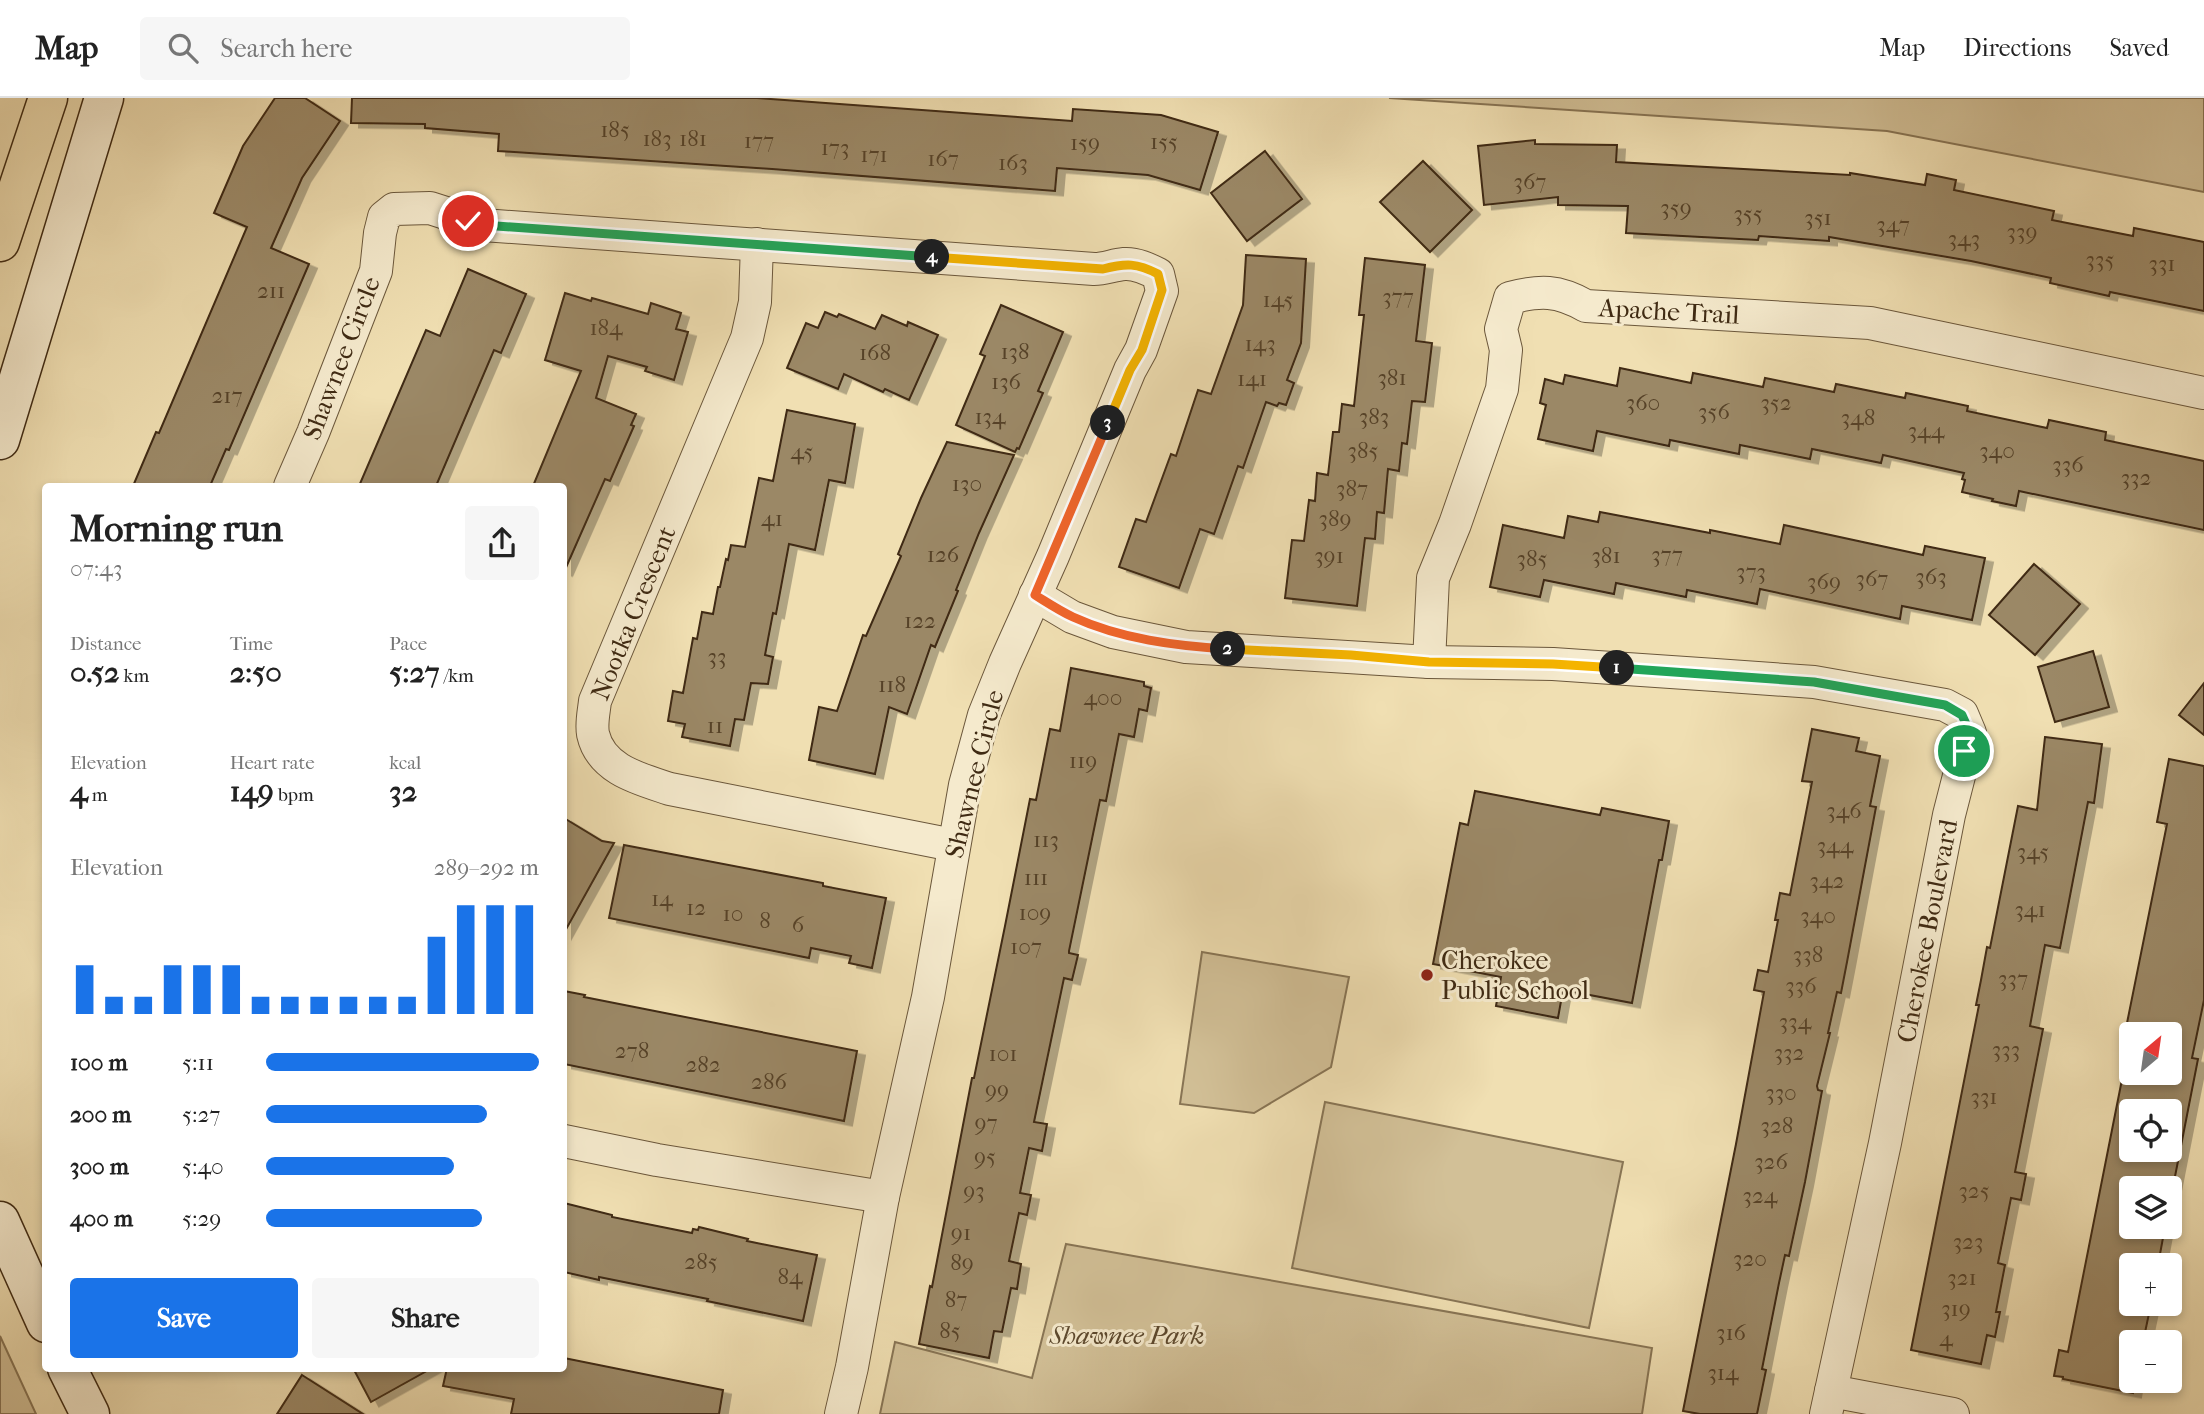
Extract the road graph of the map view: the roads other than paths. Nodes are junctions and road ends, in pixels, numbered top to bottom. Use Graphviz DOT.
graph roads {
  1 [pos="48,98"];
  2 [pos="104,98"];
  3 [pos="0,242"];
  4 [pos="757,244"];
  5 [pos="2204,393"];
  6 [pos="0,440"];
  7 [pos="291,483"];
  8 [pos="1035,595"];
  9 [pos="1429,662"];
  10 [pos="953,845"];
  11 [pos="567,1142"];
  12 [pos="883,1197"];
  13 [pos="0,1221"];
  14 [pos="42,1314"];
  15 [pos="69,1372"];
  16 [pos="1829,1402"];
  17 [pos="90,1414"];
  18 [pos="841,1414"];
  19 [pos="1953,1414"];
  1 -- 3 [label="highway"];
  2 -- 6 [label="street"];
  4 -- 7 [label="street, Shawnee Circle"];
  4 -- 8 [label="street, Shawnee Circle"];
  4 -- 10 [label="street, Nootka Crescent"];
  5 -- 9 [label="street, Apache Trail"];
  8 -- 9 [label="street, Cherokee Boulevard"];
  8 -- 10 [label="street, Shawnee Circle"];
  9 -- 16 [label="street, Cherokee Boulevard"];
  10 -- 12 [label="street, Shawnee Circle"];
  11 -- 12 [label="street"];
  12 -- 18 [label="street, Shawnee Circle"];
  13 -- 14 [label="street"];
  15 -- 17 [label="street"];
  16 -- 19 [label="street"];
}
